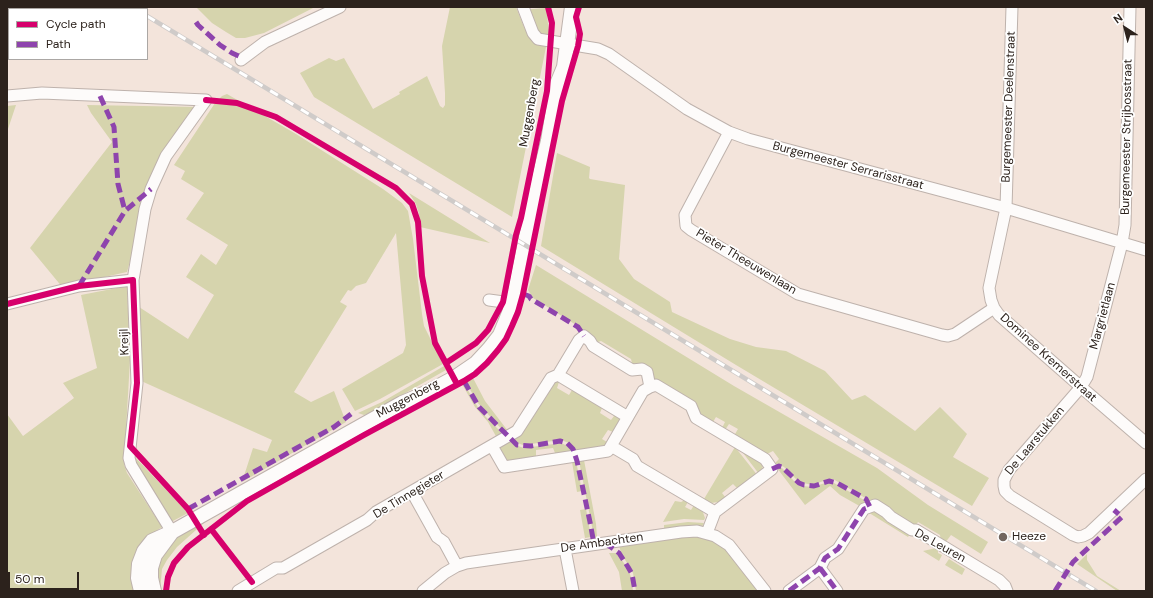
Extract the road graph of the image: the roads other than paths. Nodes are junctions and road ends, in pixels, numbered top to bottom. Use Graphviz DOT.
graph roads {
  1 [pos="340,7"];
  2 [pos="523,7"];
  3 [pos="562,7"];
  4 [pos="572,7"];
  5 [pos="1012,7"];
  6 [pos="1130,7"];
  7 [pos="563,43"];
  8 [pos="241,60"];
  9 [pos="7,96"];
  10 [pos="729,132"];
  11 [pos="1006,208"];
  12 [pos="1122,243"];
  13 [pos="1146,250"];
  14 [pos="133,280"];
  15 [pos="489,300"];
  16 [pos="7,304"];
  17 [pos="510,308"];
  18 [pos="994,308"];
  19 [pos="558,375"];
  20 [pos="650,387"];
  21 [pos="1081,387"];
  22 [pos="628,417"];
  23 [pos="1146,443"];
  24 [pos="492,446"];
  25 [pos="612,446"];
  26 [pos="1146,480"];
  27 [pos="412,492"];
  28 [pos="716,512"];
  29 [pos="172,532"];
  30 [pos="707,533"];
  31 [pos="565,549"];
  32 [pos="457,566"];
  33 [pos="820,568"];
  34 [pos="141,591"];
  35 [pos="154,591"];
  36 [pos="238,591"];
  37 [pos="423,591"];
  38 [pos="573,591"];
  39 [pos="765,591"];
  40 [pos="789,591"];
  41 [pos="837,591"];
  42 [pos="1007,591"];
  43 [pos="1010,591"];
  44 [pos="1016,591"];
  1 -- 8 [label="street"];
  2 -- 7 [label="street, Burgemeester Serrarisstraat"];
  3 -- 7 [label="main road, Muggenberg"];
  4 -- 7 [label="main road, Muggenberg"];
  5 -- 11 [label="street, Burgemeester Deelenstraat"];
  6 -- 12 [label="street, Burgemeester Strijbosstraat"];
  7 -- 10 [label="street, Burgemeester Serrarisstraat"];
  7 -- 17 [label="main road, Muggenberg"];
  9 -- 14 [label="street, Kreijl"];
  10 -- 11 [label="street, Burgemeester Serrarisstraat"];
  10 -- 18 [label="street, Pieter Theeuwenlaan"];
  11 -- 12 [label="street, Burgemeester Serrarisstraat"];
  11 -- 18 [label="street, Dominee Kremerstraat"];
  12 -- 13 [label="street, Burgemeester Serrarisstraat"];
  12 -- 21 [label="street, Margrietlaan"];
  14 -- 16 [label="street"];
  14 -- 29 [label="street, Kreijl"];
  15 -- 17 [label="street"];
  17 -- 29 [label="main road, Muggenberg"];
  18 -- 21 [label="street, Dominee Kremerstraat"];
  19 -- 20 [label="street, De Tinnegieter"];
  19 -- 22 [label="street"];
  19 -- 24 [label="street, De Tinnegieter"];
  20 -- 22 [label="street"];
  20 -- 28 [label="street"];
  21 -- 23 [label="street, Dominee Kremerstraat"];
  21 -- 26 [label="street, De Laarstukken"];
  22 -- 25 [label="street"];
  24 -- 25 [label="street"];
  24 -- 27 [label="street, De Tinnegieter"];
  25 -- 28 [label="street"];
  27 -- 32 [label="street"];
  27 -- 36 [label="street, De Tinnegieter"];
  28 -- 30 [label="street"];
  29 -- 34 [label="main road, Muggenberg"];
  29 -- 35 [label="main road, Muggenberg"];
  30 -- 31 [label="street, De Ambachten"];
  30 -- 39 [label="street, De Ambachten"];
  31 -- 32 [label="street, De Ambachten"];
  31 -- 38 [label="street"];
  32 -- 37 [label="street, De Ambachten"];
  33 -- 40 [label="street"];
  33 -- 41 [label="street"];
  33 -- 42 [label="street, De Leuren"];
  43 -- 44 [label="street"];
}
